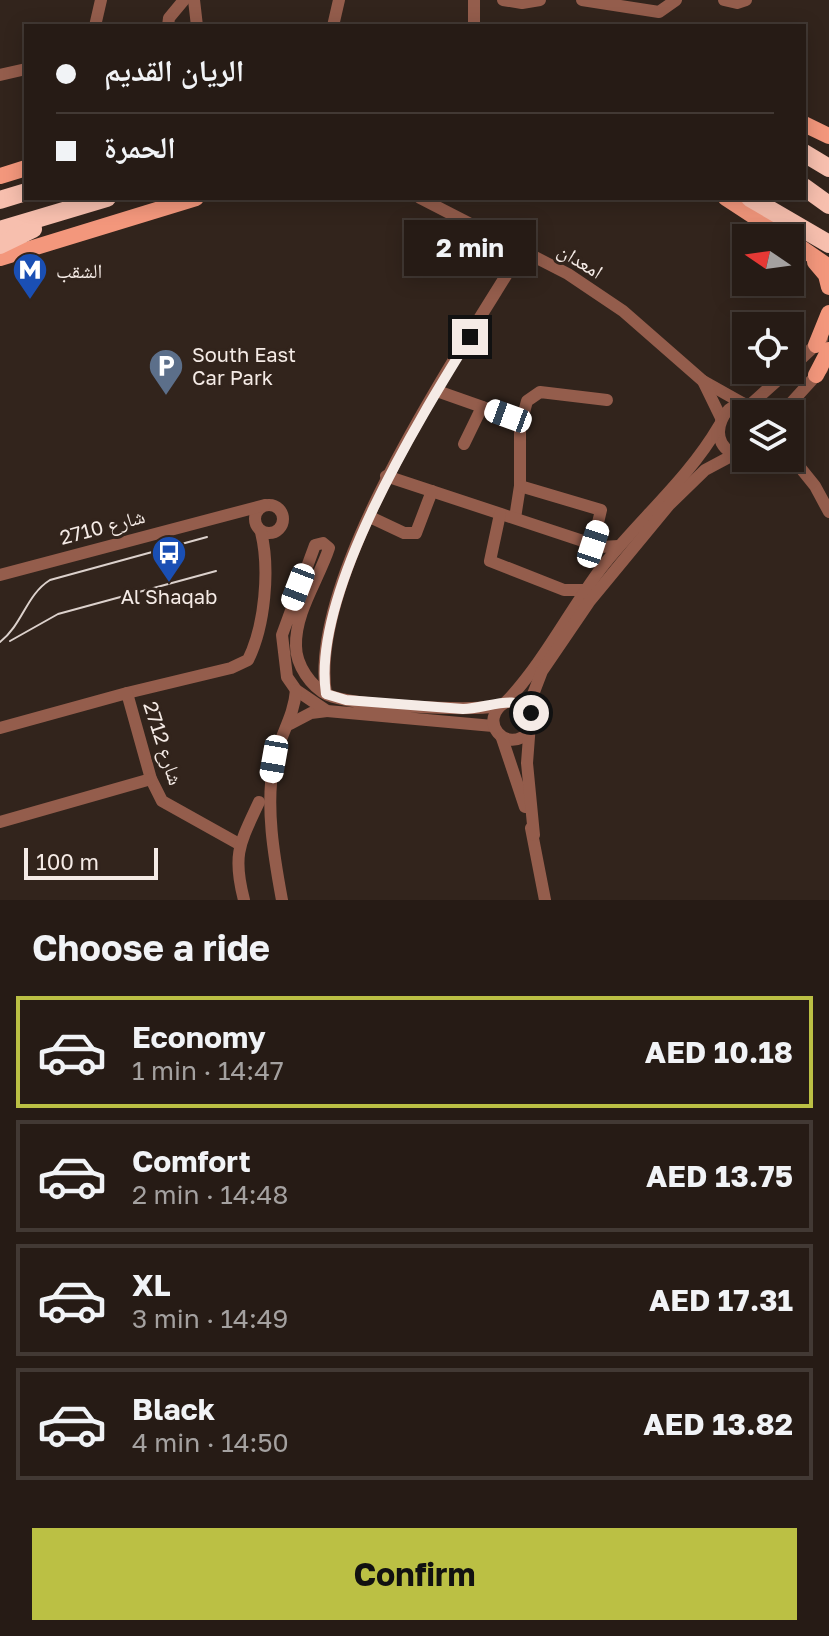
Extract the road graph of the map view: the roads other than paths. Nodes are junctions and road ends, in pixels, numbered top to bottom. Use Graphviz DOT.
graph roads {
  1 [pos="101,0"];
  2 [pos="184,0"];
  3 [pos="194,0"];
  4 [pos="339,0"];
  5 [pos="503,0"];
  6 [pos="540,0"];
  7 [pos="582,0"];
  8 [pos="676,0"];
  9 [pos="724,0"];
  10 [pos="746,0"];
  11 [pos="95,24"];
  12 [pos="168,24"];
  13 [pos="197,24"];
  14 [pos="333,24"];
  15 [pos="24,69"];
  16 [pos="0,75"];
  17 [pos="808,126"];
  18 [pos="829,138"];
  19 [pos="806,154"];
  20 [pos="829,168"];
  21 [pos="24,169"];
  22 [pos="0,176"];
  23 [pos="24,184"];
  24 [pos="806,188"];
  25 [pos="0,189"];
  26 [pos="24,193"];
  27 [pos="0,200"];
  28 [pos="101,200"];
  29 [pos="189,200"];
  30 [pos="424,200"];
  31 [pos="729,200"];
  32 [pos="753,200"];
  33 [pos="829,205"];
  34 [pos="78,207"];
  35 [pos="765,224"];
  36 [pos="0,230"];
  37 [pos="820,242"];
  38 [pos="0,245"];
  39 [pos="523,248"];
  40 [pos="0,258"];
  41 [pos="829,267"];
  42 [pos="829,287"];
  43 [pos="829,313"];
  44 [pos="829,331"];
  45 [pos="823,348"];
  46 [pos="804,360"];
  47 [pos="829,362"];
  48 [pos="816,375"];
  49 [pos="703,381"];
  50 [pos="772,384"];
  51 [pos="437,391"];
  52 [pos="607,400"];
  53 [pos="739,400"];
  54 [pos="752,400"];
  55 [pos="794,400"];
  56 [pos="482,407"];
  57 [pos="732,408"];
  58 [pos="720,422"];
  59 [pos="520,427"];
  60 [pos="464,444"];
  61 [pos="732,449"];
  62 [pos="732,459"];
  63 [pos="804,471"];
  64 [pos="386,476"];
  65 [pos="520,486"];
  66 [pos="432,491"];
  67 [pos="265,505"];
  68 [pos="829,512"];
  69 [pos="500,514"];
  70 [pos="215,516"];
  71 [pos="370,517"];
  72 [pos="515,518"];
  73 [pos="259,530"];
  74 [pos="278,531"];
  75 [pos="593,544"];
  76 [pos="619,546"];
  77 [pos="265,558"];
  78 [pos="604,565"];
  79 [pos="0,575"];
  80 [pos="564,590"];
  81 [pos="585,590"];
  82 [pos="571,610"];
  83 [pos="296,690"];
  84 [pos="127,693"];
  85 [pos="326,694"];
  86 [pos="502,704"];
  87 [pos="327,711"];
  88 [pos="531,713"];
  89 [pos="290,724"];
  90 [pos="493,726"];
  91 [pos="0,728"];
  92 [pos="530,731"];
  93 [pos="502,738"];
  94 [pos="151,779"];
  95 [pos="259,802"];
  96 [pos="0,822"];
  97 [pos="534,835"];
  98 [pos="239,844"];
  99 [pos="244,900"];
  100 [pos="282,900"];
  101 [pos="545,900"];
  1 -- 11 [label="street"];
  2 -- 12 [label="street"];
  3 -- 13 [label="street"];
  4 -- 14 [label="street"];
  5 -- 6 [label="street"];
  7 -- 8 [label="street"];
  9 -- 10 [label="street"];
  15 -- 16 [label="street"];
  17 -- 18 [label="main road"];
  19 -- 20 [label="highway"];
  21 -- 22 [label="main road"];
  23 -- 25 [label="highway"];
  24 -- 33 [label="highway"];
  26 -- 27 [label="highway"];
  28 -- 34 [label="highway"];
  29 -- 40 [label="main road"];
  30 -- 39 [label="street, امعدان"];
  31 -- 35 [label="main road"];
  32 -- 37 [label="highway"];
  34 -- 36 [label="highway"];
  34 -- 38 [label="highway"];
  37 -- 41 [label="main road"];
  37 -- 42 [label="main road"];
  39 -- 49 [label="street, امعدان"];
  39 -- 51 [label="street"];
  43 -- 45 [label="main road"];
  44 -- 45 [label="street"];
  45 -- 46 [label="street"];
  45 -- 48 [label="main road"];
  47 -- 48 [label="street"];
  48 -- 55 [label="street"];
  49 -- 53 [label="street, امعدان"];
  49 -- 58 [label="street, امعدان"];
  50 -- 54 [label="street"];
  51 -- 56 [label="street"];
  51 -- 64 [label="street"];
  52 -- 59 [label="street"];
  56 -- 59 [label="street"];
  56 -- 60 [label="street"];
  57 -- 58 [label="street"];
  58 -- 61 [label="street, امعدان"];
  58 -- 76 [label="street"];
  59 -- 65 [label="street"];
  62 -- 88 [label="street"];
  63 -- 68 [label="street"];
  64 -- 66 [label="street"];
  64 -- 71 [label="street"];
  65 -- 72 [label="street"];
  65 -- 75 [label="street"];
  66 -- 69 [label="street"];
  66 -- 71 [label="street"];
  67 -- 70 [label="street, شارع 2710"];
  67 -- 73 [label="street"];
  67 -- 74 [label="street"];
  69 -- 72 [label="street"];
  69 -- 80 [label="street"];
  70 -- 73 [label="street"];
  70 -- 79 [label="street, شارع 2710"];
  71 -- 85 [label="street"];
  72 -- 75 [label="street"];
  73 -- 74 [label="street"];
  73 -- 77 [label="street"];
  74 -- 77 [label="street"];
  75 -- 76 [label="street"];
  75 -- 78 [label="street"];
  76 -- 78 [label="street"];
  77 -- 84 [label="street"];
  78 -- 81 [label="street"];
  80 -- 81 [label="street"];
  80 -- 82 [label="street"];
  81 -- 82 [label="street"];
  82 -- 86 [label="street"];
  83 -- 85 [label="street"];
  83 -- 87 [label="street"];
  83 -- 89 [label="street"];
  84 -- 91 [label="street, شارع 2712"];
  84 -- 94 [label="street, شارع 2712"];
  85 -- 86 [label="street"];
  86 -- 88 [label="street"];
  86 -- 90 [label="street"];
  87 -- 89 [label="street"];
  87 -- 90 [label="street"];
  88 -- 92 [label="street"];
  89 -- 100 [label="street"];
  90 -- 93 [label="street"];
  92 -- 93 [label="street"];
  92 -- 97 [label="street"];
  93 -- 97 [label="street"];
  94 -- 96 [label="street"];
  94 -- 98 [label="street, شارع 2712"];
  95 -- 98 [label="street"];
  97 -- 101 [label="street"];
  98 -- 99 [label="street"];
}
